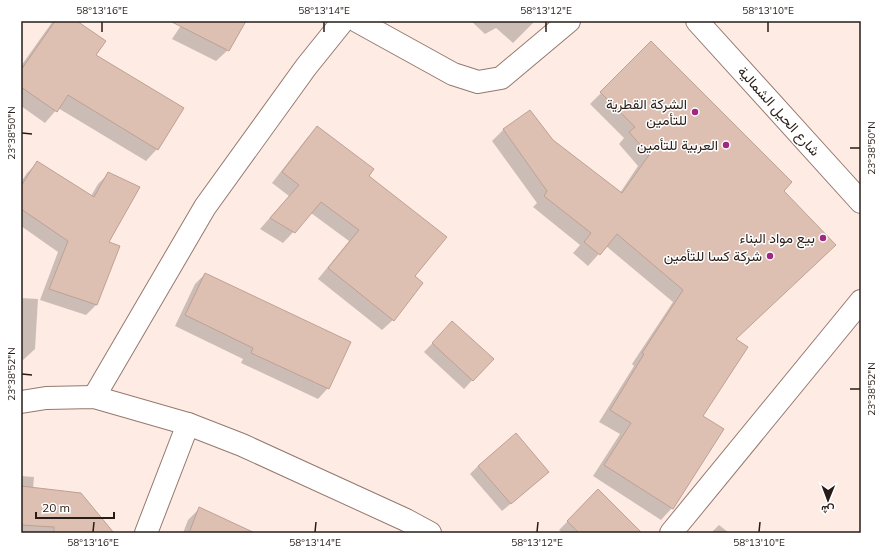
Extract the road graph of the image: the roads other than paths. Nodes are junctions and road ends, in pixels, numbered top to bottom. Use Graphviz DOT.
graph roads {
  1 [pos="342,21"];
  2 [pos="357,21"];
  3 [pos="569,21"];
  4 [pos="697,21"];
  5 [pos="861,202"];
  6 [pos="861,301"];
  7 [pos="94,397"];
  8 [pos="21,402"];
  9 [pos="188,424"];
  10 [pos="146,533"];
  11 [pos="430,533"];
  12 [pos="671,533"];
  1 -- 7 [label="street"];
  2 -- 3 [label="street"];
  4 -- 5 [label="street, شارع الحيل الشمالية"];
  6 -- 12 [label="street"];
  7 -- 8 [label="street"];
  7 -- 9 [label="street"];
  9 -- 10 [label="street"];
  9 -- 11 [label="street"];
}
